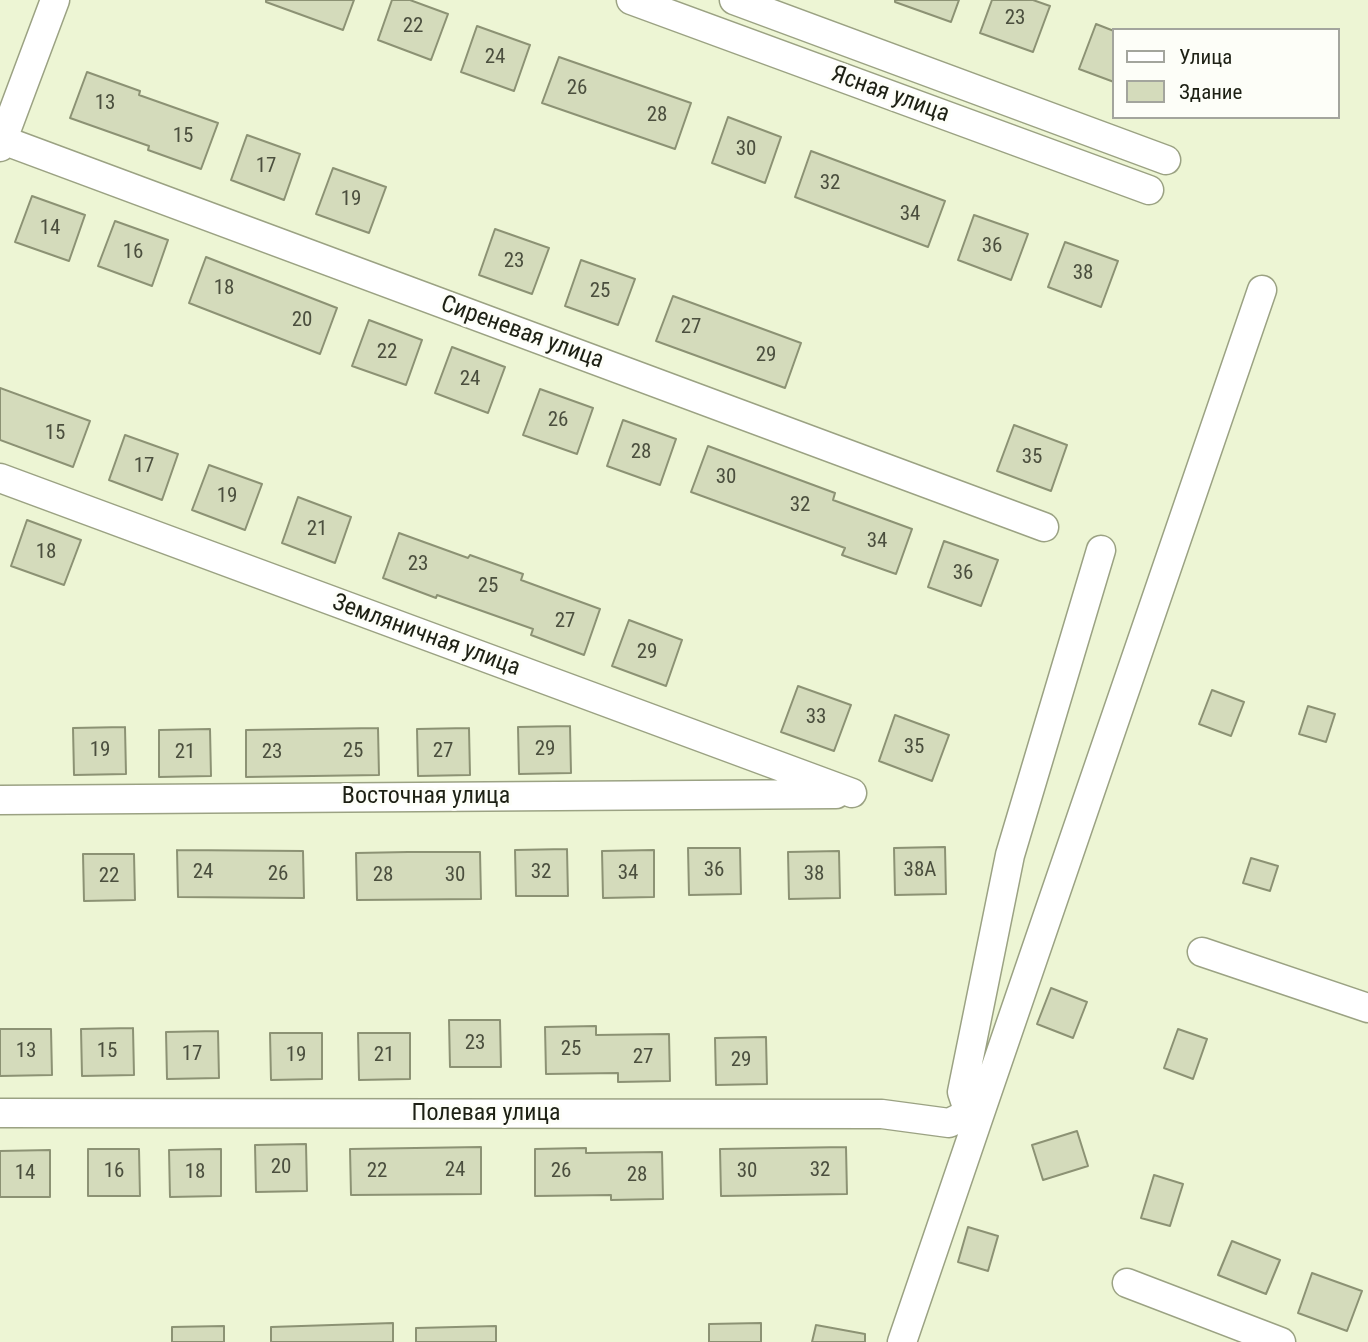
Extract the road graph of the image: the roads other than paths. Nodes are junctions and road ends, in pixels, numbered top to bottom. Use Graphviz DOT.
graph roads {
  1 [pos="55,0"];
  2 [pos="631,0"];
  3 [pos="734,0"];
  4 [pos="1,142"];
  5 [pos="1166,160"];
  6 [pos="1149,190"];
  7 [pos="1262,290"];
  8 [pos="0,478"];
  9 [pos="1044,527"];
  10 [pos="1101,551"];
  11 [pos="852,793"];
  12 [pos="0,800"];
  13 [pos="1202,952"];
  14 [pos="1368,1007"];
  15 [pos="0,1113"];
  16 [pos="973,1117"];
  17 [pos="1127,1283"];
  18 [pos="902,1342"];
  19 [pos="1281,1342"];
  1 -- 4 [label="street"];
  2 -- 6 [label="street, Ясная улица"];
  3 -- 5 [label="street, Ясная улица"];
  4 -- 9 [label="street, Сиреневая улица"];
  7 -- 16 [label="street"];
  8 -- 11 [label="street, Земляничная улица"];
  10 -- 16 [label="street"];
  11 -- 12 [label="street, Восточная улица"];
  13 -- 14 [label="street"];
  15 -- 16 [label="street, Полевая улица"];
  16 -- 18 [label="street"];
  17 -- 19 [label="street"];
}
